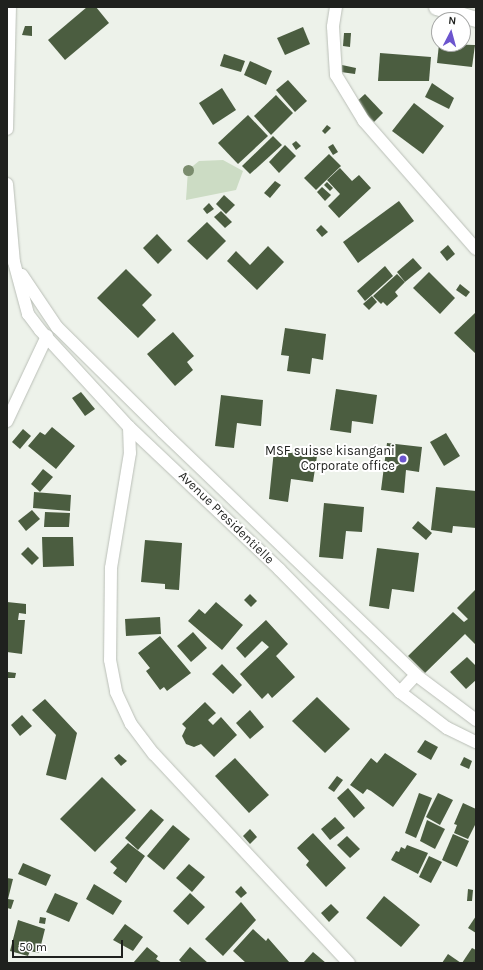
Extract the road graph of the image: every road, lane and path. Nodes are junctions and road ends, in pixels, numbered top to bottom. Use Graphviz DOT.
graph roads {
  1 [pos="10,7"];
  2 [pos="336,7"];
  3 [pos="436,7"];
  4 [pos="476,19"];
  5 [pos="7,129"];
  6 [pos="7,184"];
  7 [pos="476,249"];
  8 [pos="14,262"];
  9 [pos="46,336"];
  10 [pos="7,421"];
  11 [pos="129,427"];
  12 [pos="163,432"];
  13 [pos="146,442"];
  14 [pos="416,675"];
  15 [pos="400,692"];
  16 [pos="476,720"];
  17 [pos="476,742"];
  18 [pos="349,963"];
  1 -- 5 [label="street"];
  2 -- 7 [label="street"];
  3 -- 4 [label="street"];
  6 -- 8 [label="street, Avenue Presidentielle"];
  8 -- 9 [label="street, Avenue Presidentielle"];
  8 -- 12 [label="street, Avenue Presidentielle"];
  9 -- 10 [label="street"];
  9 -- 11 [label="street, Avenue Presidentielle"];
  11 -- 13 [label="street, Avenue Presidentielle"];
  11 -- 18 [label="street"];
  12 -- 13 [label="street"];
  12 -- 14 [label="street, Avenue Presidentielle"];
  13 -- 15 [label="street, Avenue Presidentielle"];
  14 -- 15 [label="street"];
  14 -- 16 [label="street, Avenue Presidentielle"];
  15 -- 17 [label="street, Avenue Presidentielle"];
}
